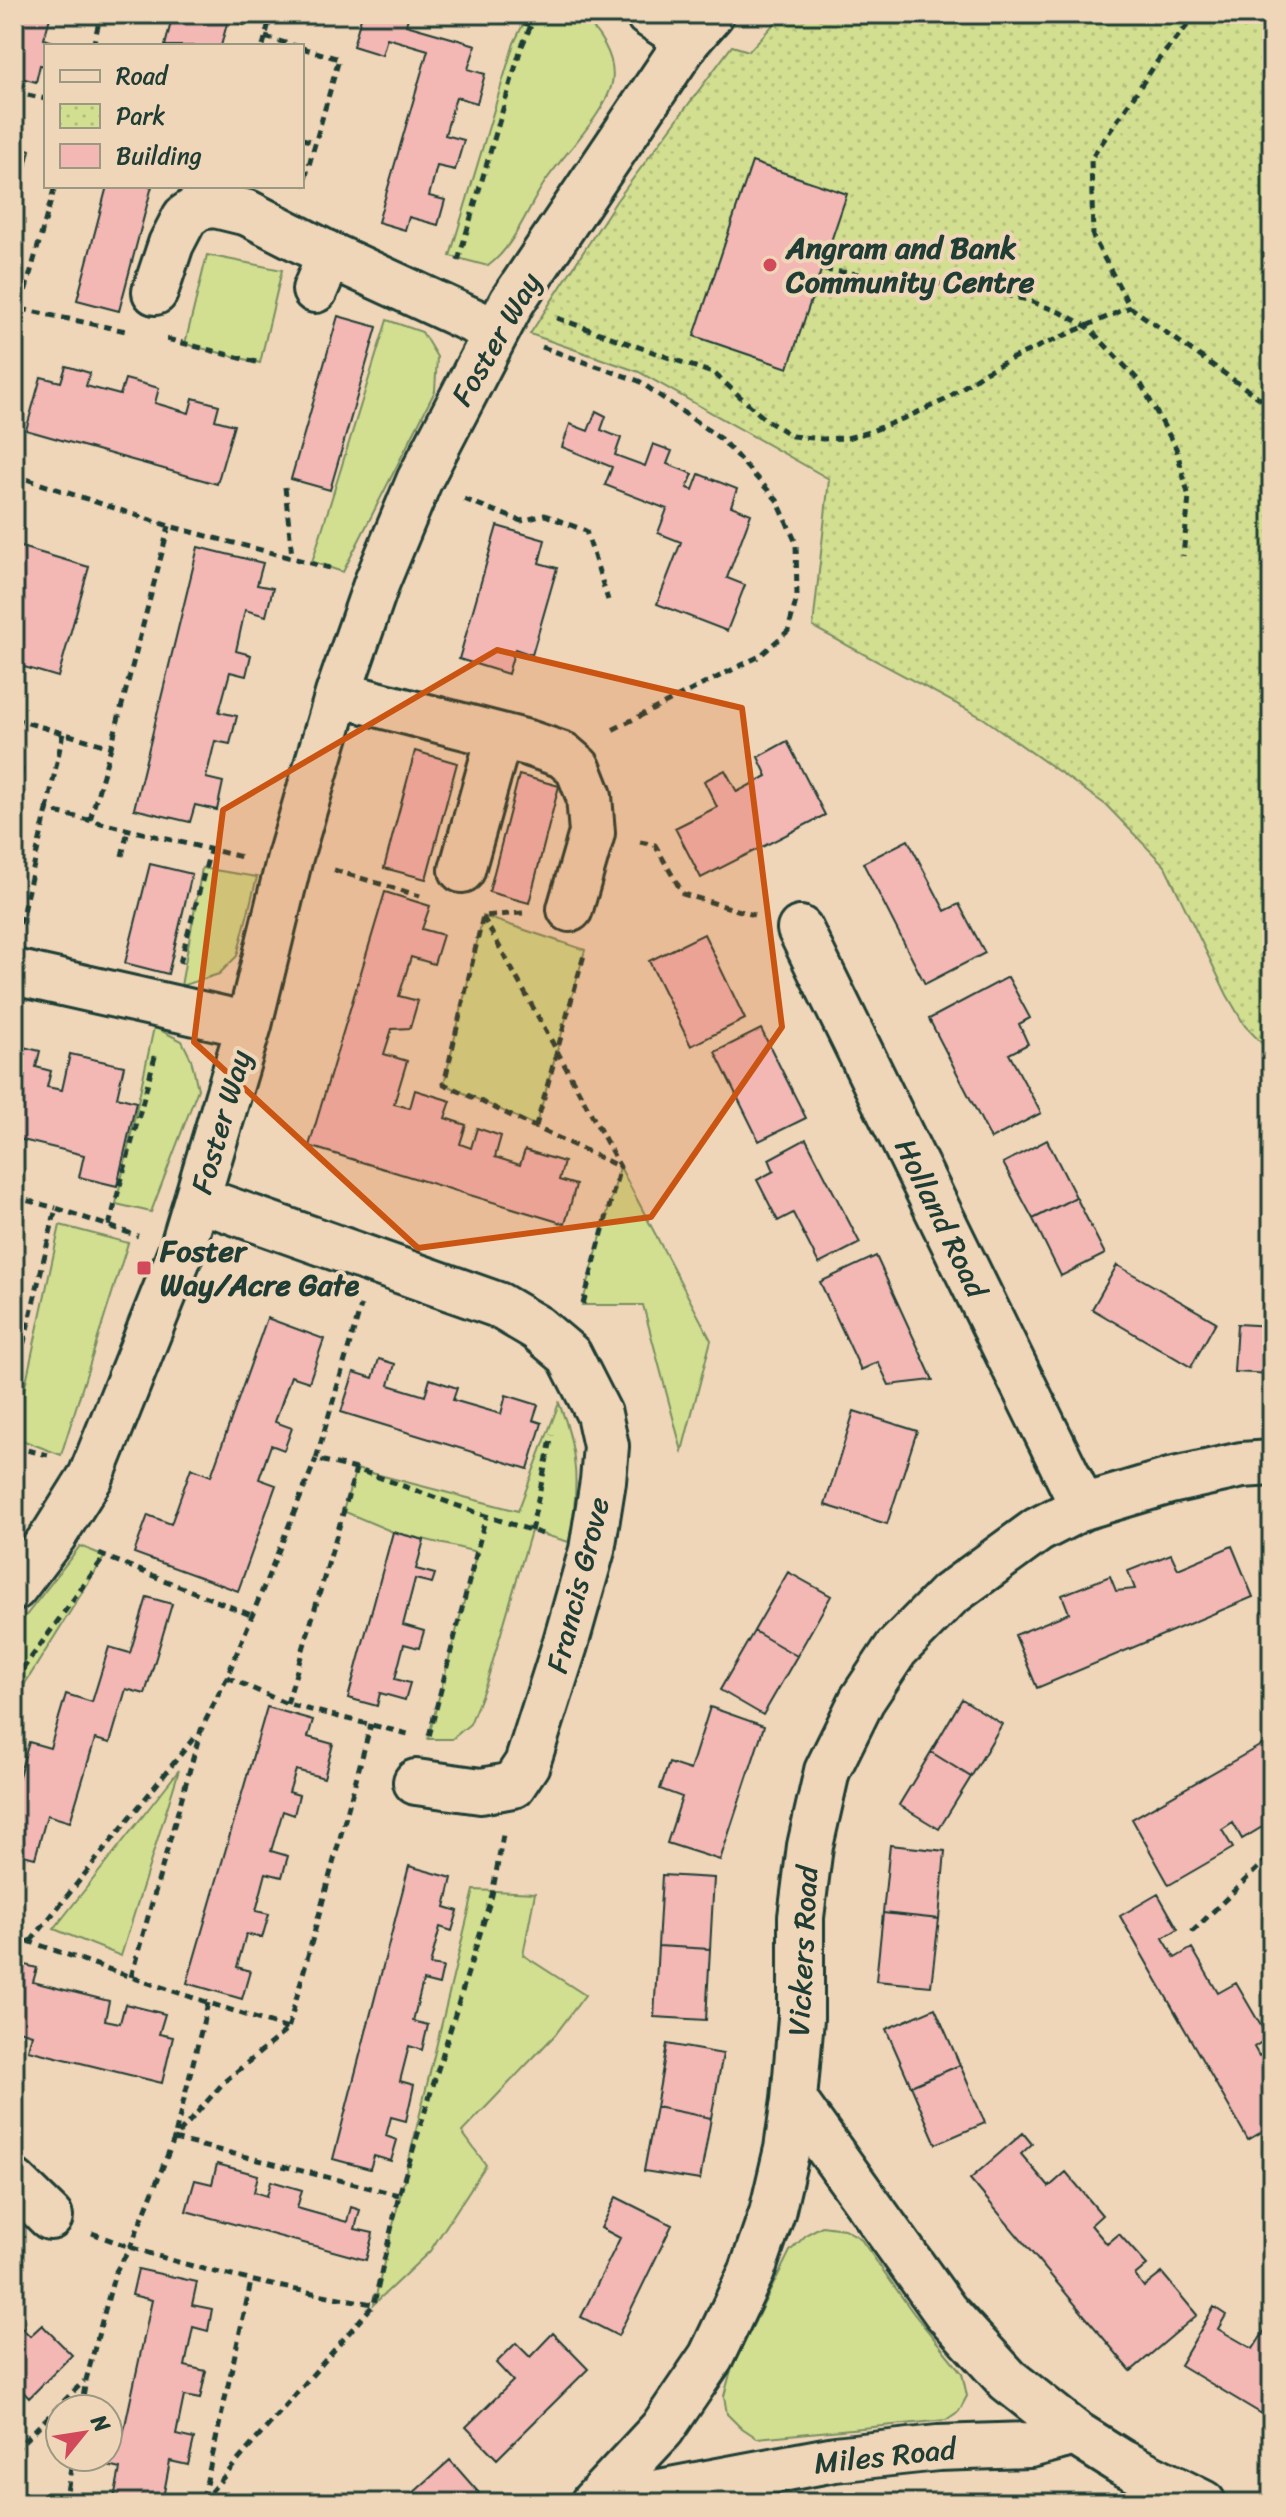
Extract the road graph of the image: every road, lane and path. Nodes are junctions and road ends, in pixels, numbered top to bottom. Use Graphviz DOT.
graph roads {
  1 [pos="101,14"];
  2 [pos="271,14"];
  3 [pos="495,14"];
  4 [pos="536,14"];
  5 [pos="648,14"];
  6 [pos="1197,14"];
  7 [pos="531,25"];
  8 [pos="700,27"];
  9 [pos="265,37"];
  10 [pos="94,44"];
  11 [pos="263,44"];
  12 [pos="289,44"];
  13 [pos="304,48"];
  14 [pos="14,92"];
  15 [pos="44,99"];
  16 [pos="304,139"];
  17 [pos="315,142"];
  18 [pos="304,182"];
  19 [pos="54,188"];
  20 [pos="302,188"];
  21 [pos="290,234"];
  22 [pos="824,270"];
  23 [pos="155,292"];
  24 [pos="443,307"];
  25 [pos="1130,307"];
  26 [pos="504,317"];
  27 [pos="1088,327"];
  28 [pos="14,331"];
  29 [pos="1272,407"];
  30 [pos="14,475"];
  31 [pos="419,481"];
  32 [pos="285,487"];
  33 [pos="169,526"];
  34 [pos="292,556"];
  35 [pos="1183,556"];
  36 [pos="377,582"];
  37 [pos="608,600"];
  38 [pos="338,694"];
  39 [pos="14,719"];
  40 [pos="63,733"];
  41 [pos="499,737"];
  42 [pos="111,747"];
  43 [pos="563,755"];
  44 [pos="47,810"];
  45 [pos="90,820"];
  46 [pos="128,830"];
  47 [pos="592,833"];
  48 [pos="122,856"];
  49 [pos="290,857"];
  50 [pos="466,891"];
  51 [pos="427,898"];
  52 [pos="570,909"];
  53 [pos="483,916"];
  54 [pos="800,929"];
  55 [pos="16,954"];
  56 [pos="249,1025"];
  57 [pos="557,1051"];
  58 [pos="536,1126"];
  59 [pos="620,1167"];
  60 [pos="14,1197"];
  61 [pos="198,1199"];
  62 [pos="56,1208"];
  63 [pos="182,1249"];
  64 [pos="374,1263"];
  65 [pos="569,1355"];
  66 [pos="14,1384"];
  67 [pos="553,1431"];
  68 [pos="316,1459"];
  69 [pos="1272,1463"];
  70 [pos="356,1469"];
  71 [pos="1083,1507"];
  72 [pos="486,1516"];
  73 [pos="531,1531"];
  74 [pos="54,1535"];
  75 [pos="592,1550"];
  76 [pos="105,1556"];
  77 [pos="14,1588"];
  78 [pos="251,1615"];
  79 [pos="227,1677"];
  80 [pos="14,1681"];
  81 [pos="287,1704"];
  82 [pos="371,1724"];
  83 [pos="201,1730"];
  84 [pos="428,1739"];
  85 [pos="416,1782"];
  86 [pos="513,1785"];
  87 [pos="1272,1854"];
  88 [pos="1192,1932"];
  89 [pos="14,1936"];
  90 [pos="31,1941"];
  91 [pos="131,1977"];
  92 [pos="208,2003"];
  93 [pos="288,2029"];
  94 [pos="794,2100"];
  95 [pos="174,2139"];
  96 [pos="14,2182"];
  97 [pos="399,2195"];
  98 [pos="50,2217"];
  99 [pos="130,2248"];
  100 [pos="251,2282"];
  101 [pos="374,2304"];
  102 [pos="86,2380"];
  103 [pos="84,2393"];
  104 [pos="1075,2433"];
  105 [pos="14,2451"];
  106 [pos="70,2473"];
  107 [pos="202,2501"];
  108 [pos="65,2503"];
  109 [pos="593,2503"];
  110 [pos="601,2503"];
  111 [pos="1203,2503"];
  1 -- 10 [label="path"];
  2 -- 9 [label="path"];
  3 -- 7 [label="path"];
  4 -- 7 [label="path"];
  5 -- 8 [label="street"];
  6 -- 25 [label="path"];
  7 -- 24 [label="path"];
  8 -- 26 [label="street, Foster Way"];
  9 -- 11 [label="path"];
  9 -- 12 [label="path"];
  13 -- 17 [label="path"];
  14 -- 15 [label="path"];
  16 -- 17 [label="path"];
  17 -- 18 [label="path"];
  19 -- 28 [label="path"];
  20 -- 21 [label="path"];
  21 -- 23 [label="street"];
  21 -- 24 [label="street"];
  22 -- 27 [label="path"];
  24 -- 26 [label="street"];
  25 -- 27 [label="path"];
  25 -- 29 [label="path"];
  26 -- 27 [label="path"];
  26 -- 31 [label="street, Foster Way"];
  26 -- 43 [label="path"];
  27 -- 35 [label="path"];
  30 -- 33 [label="path"];
  31 -- 36 [label="street, Foster Way"];
  31 -- 37 [label="path"];
  32 -- 34 [label="path"];
  33 -- 34 [label="path"];
  33 -- 42 [label="path"];
  34 -- 36 [label="path"];
  36 -- 38 [label="street, Foster Way"];
  38 -- 41 [label="street"];
  38 -- 49 [label="street, Foster Way"];
  39 -- 40 [label="path"];
  40 -- 42 [label="path"];
  40 -- 44 [label="path"];
  41 -- 43 [label="street"];
  41 -- 50 [label="street"];
  42 -- 45 [label="path"];
  43 -- 47 [label="street"];
  44 -- 45 [label="path"];
  44 -- 55 [label="path"];
  45 -- 46 [label="path"];
  46 -- 48 [label="path"];
  46 -- 49 [label="path"];
  47 -- 52 [label="street"];
  47 -- 54 [label="path"];
  49 -- 51 [label="path"];
  49 -- 56 [label="street, Foster Way"];
  50 -- 53 [label="path"];
  52 -- 53 [label="path"];
  52 -- 57 [label="path"];
  53 -- 57 [label="path"];
  53 -- 58 [label="path"];
  54 -- 71 [label="street, Holland Road"];
  55 -- 56 [label="street"];
  56 -- 61 [label="street, Foster Way"];
  57 -- 58 [label="path"];
  57 -- 59 [label="path"];
  58 -- 59 [label="path"];
  59 -- 65 [label="path"];
  60 -- 62 [label="path"];
  61 -- 63 [label="street, Foster Way"];
  61 -- 64 [label="street, Francis Grove"];
  62 -- 63 [label="path"];
  62 -- 66 [label="path"];
  63 -- 74 [label="street, Foster Way"];
  64 -- 65 [label="street, Francis Grove"];
  64 -- 68 [label="path"];
  65 -- 75 [label="street, Francis Grove"];
  67 -- 73 [label="path"];
  68 -- 70 [label="path"];
  68 -- 78 [label="path"];
  69 -- 71 [label="street, Vickers Road"];
  70 -- 72 [label="path"];
  70 -- 81 [label="path"];
  71 -- 94 [label="street, Vickers Road"];
  72 -- 73 [label="path"];
  72 -- 84 [label="path"];
  73 -- 75 [label="path"];
  74 -- 76 [label="path"];
  74 -- 77 [label="street, Foster Way"];
  75 -- 86 [label="street, Francis Grove"];
  76 -- 78 [label="path"];
  76 -- 80 [label="path"];
  78 -- 79 [label="path"];
  79 -- 81 [label="path"];
  79 -- 83 [label="path"];
  81 -- 82 [label="path"];
  82 -- 84 [label="path"];
  82 -- 93 [label="path"];
  83 -- 90 [label="path"];
  83 -- 91 [label="path"];
  84 -- 85 [label="path"];
  85 -- 86 [label="street"];
  86 -- 97 [label="path"];
  87 -- 88 [label="path"];
  89 -- 90 [label="path"];
  90 -- 91 [label="path"];
  91 -- 92 [label="path"];
  92 -- 93 [label="path"];
  92 -- 95 [label="path"];
  93 -- 95 [label="path"];
  94 -- 104 [label="street"];
  94 -- 109 [label="street, Vickers Road"];
  95 -- 97 [label="path"];
  95 -- 99 [label="path"];
  96 -- 98 [label="street"];
  97 -- 101 [label="path"];
  98 -- 99 [label="path"];
  99 -- 100 [label="path"];
  99 -- 102 [label="path"];
  100 -- 101 [label="path"];
  100 -- 107 [label="path"];
  101 -- 107 [label="path"];
  102 -- 103 [label="path"];
  102 -- 105 [label="path"];
  104 -- 110 [label="street, Miles Road"];
  104 -- 111 [label="street"];
  106 -- 108 [label="path"];
}
